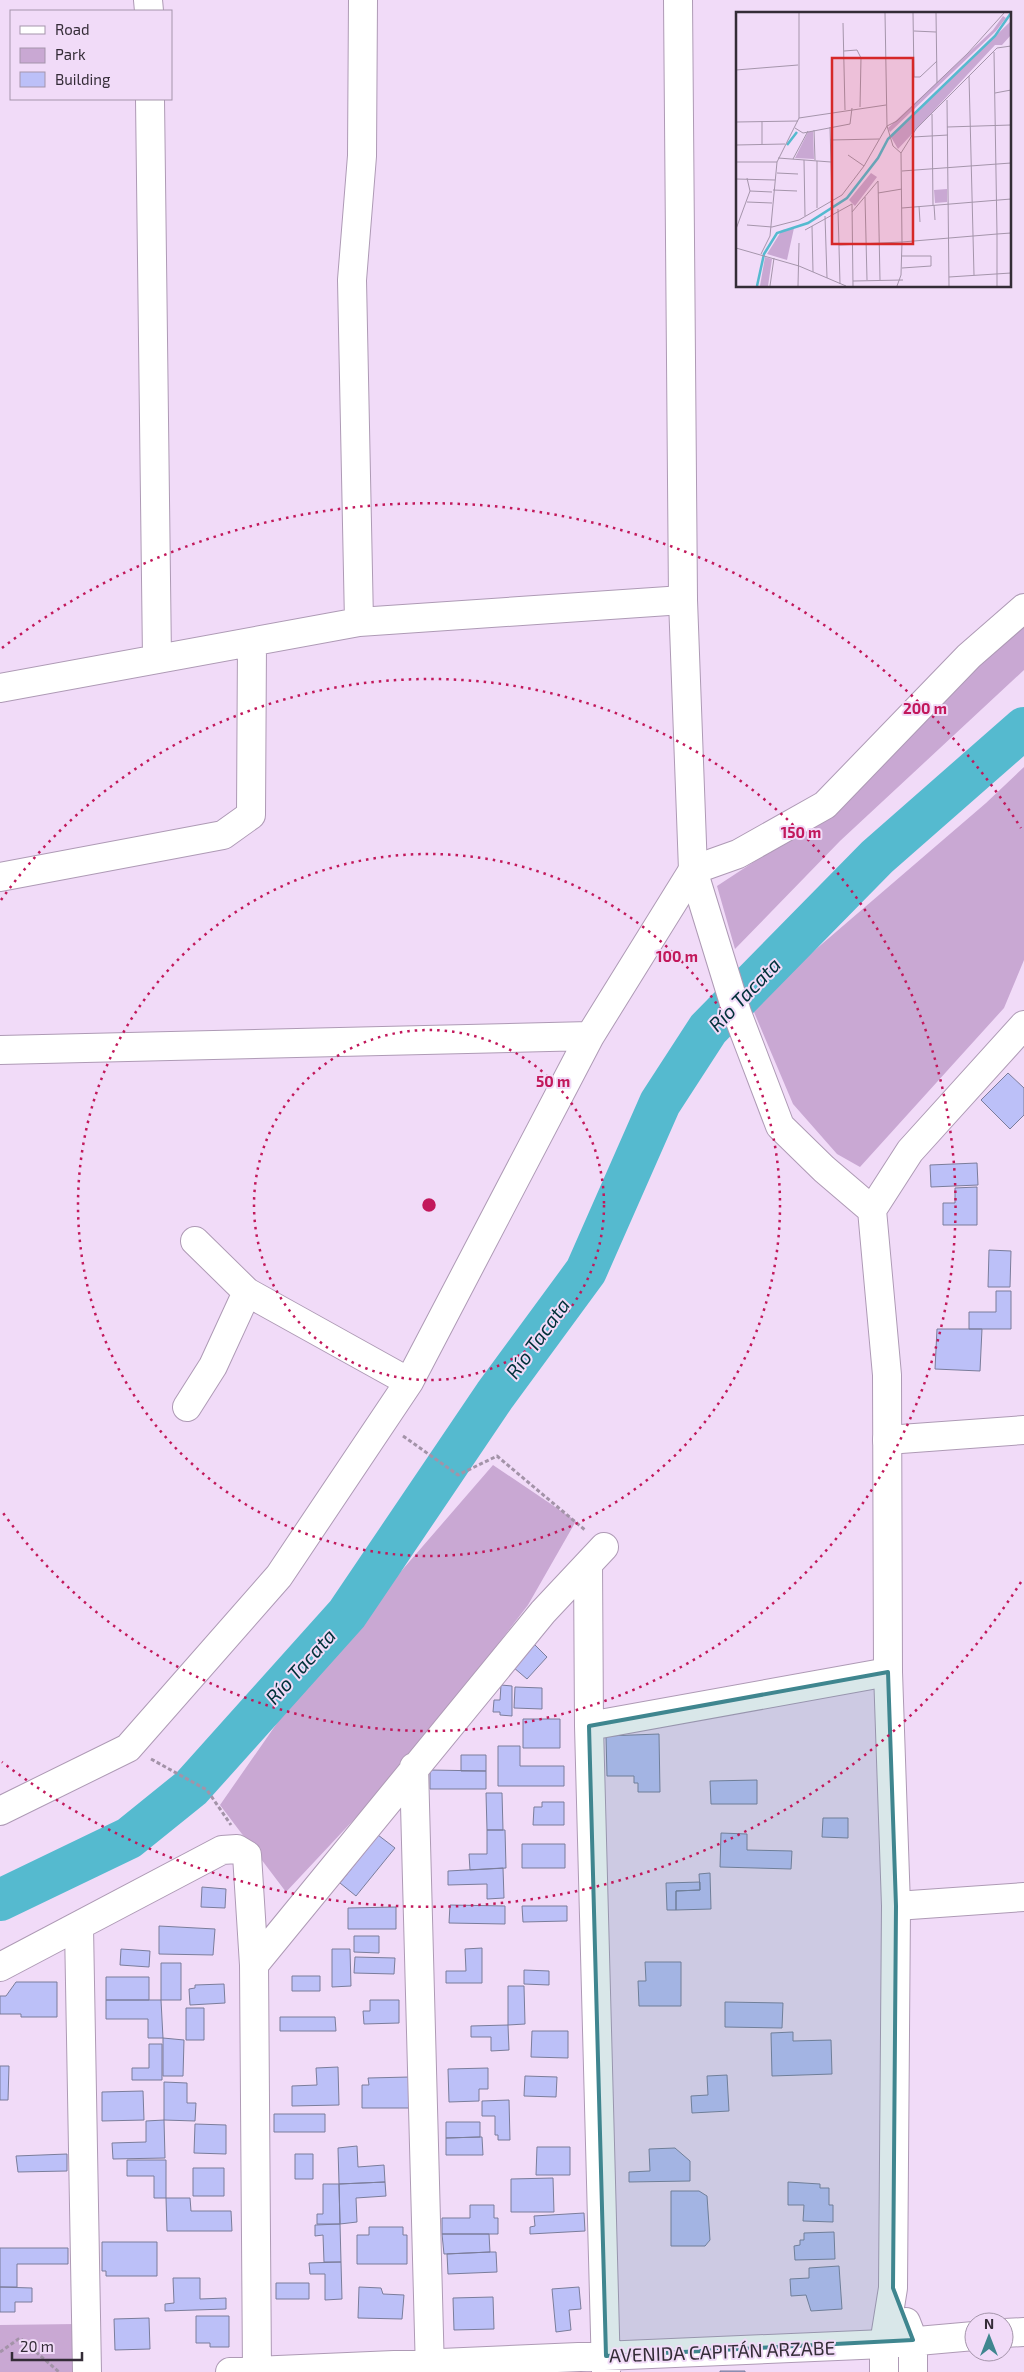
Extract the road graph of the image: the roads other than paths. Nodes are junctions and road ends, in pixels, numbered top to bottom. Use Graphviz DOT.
graph roads {
  1 [pos="362,0"];
  2 [pos="678,0"];
  3 [pos="150,100"];
  4 [pos="683,600"];
  5 [pos="1024,608"];
  6 [pos="359,622"];
  7 [pos="252,642"];
  8 [pos="157,659"];
  9 [pos="0,688"];
  10 [pos="693,870"];
  11 [pos="0,877"];
  12 [pos="1024,1025"];
  13 [pos="590,1036"];
  14 [pos="0,1050"];
  15 [pos="872,1210"];
  16 [pos="195,1241"];
  17 [pos="247,1292"];
  18 [pos="409,1382"];
  19 [pos="187,1407"];
  20 [pos="1024,1430"];
  21 [pos="887,1440"];
  22 [pos="888,1672"];
  23 [pos="589,1726"];
  24 [pos="414,1767"];
  25 [pos="0,1811"];
  26 [pos="1024,1897"];
  27 [pos="896,1906"];
  28 [pos="79,1927"];
  29 [pos="254,1965"];
  30 [pos="0,1967"];
  31 [pos="893,2288"];
  32 [pos="964,2337"];
  33 [pos="913,2340"];
  34 [pos="884,2344"];
  35 [pos="606,2364"];
  36 [pos="429,2368"];
  37 [pos="258,2371"];
  38 [pos="87,2372"];
  39 [pos="230,2372"];
  40 [pos="884,2372"];
  41 [pos="913,2372"];
  1 -- 6 [label="street"];
  2 -- 4 [label="street"];
  3 -- 8 [label="street"];
  4 -- 6 [label="street"];
  4 -- 10 [label="street"];
  5 -- 10 [label="street"];
  6 -- 7 [label="street"];
  7 -- 8 [label="street"];
  7 -- 11 [label="street"];
  8 -- 9 [label="street"];
  10 -- 13 [label="street"];
  10 -- 15 [label="street"];
  12 -- 15 [label="street"];
  13 -- 14 [label="street"];
  13 -- 18 [label="street"];
  15 -- 21 [label="street"];
  16 -- 17 [label="street"];
  17 -- 18 [label="street"];
  17 -- 19 [label="street"];
  18 -- 25 [label="street"];
  20 -- 21 [label="street"];
  21 -- 22 [label="street"];
  22 -- 23 [label="street"];
  22 -- 27 [label="street"];
  23 -- 24 [label="street"];
  23 -- 35 [label="street"];
  24 -- 29 [label="street"];
  24 -- 36 [label="street"];
  26 -- 27 [label="street"];
  27 -- 31 [label="street"];
  28 -- 29 [label="street"];
  28 -- 30 [label="street"];
  28 -- 38 [label="street"];
  29 -- 37 [label="street"];
  31 -- 33 [label="street"];
  31 -- 34 [label="street"];
  32 -- 33 [label="street, AVENIDA CAPITÁN ARZABE"];
  33 -- 34 [label="street, AVENIDA CAPITÁN ARZABE"];
  33 -- 41 [label="street"];
  34 -- 35 [label="street, AVENIDA CAPITÁN ARZABE"];
  34 -- 40 [label="street"];
  35 -- 36 [label="street, AVENIDA CAPITÁN ARZABE"];
  36 -- 37 [label="street, AVENIDA CAPITÁN ARZABE"];
  37 -- 39 [label="street, AVENIDA CAPITÁN ARZABE"];
}
